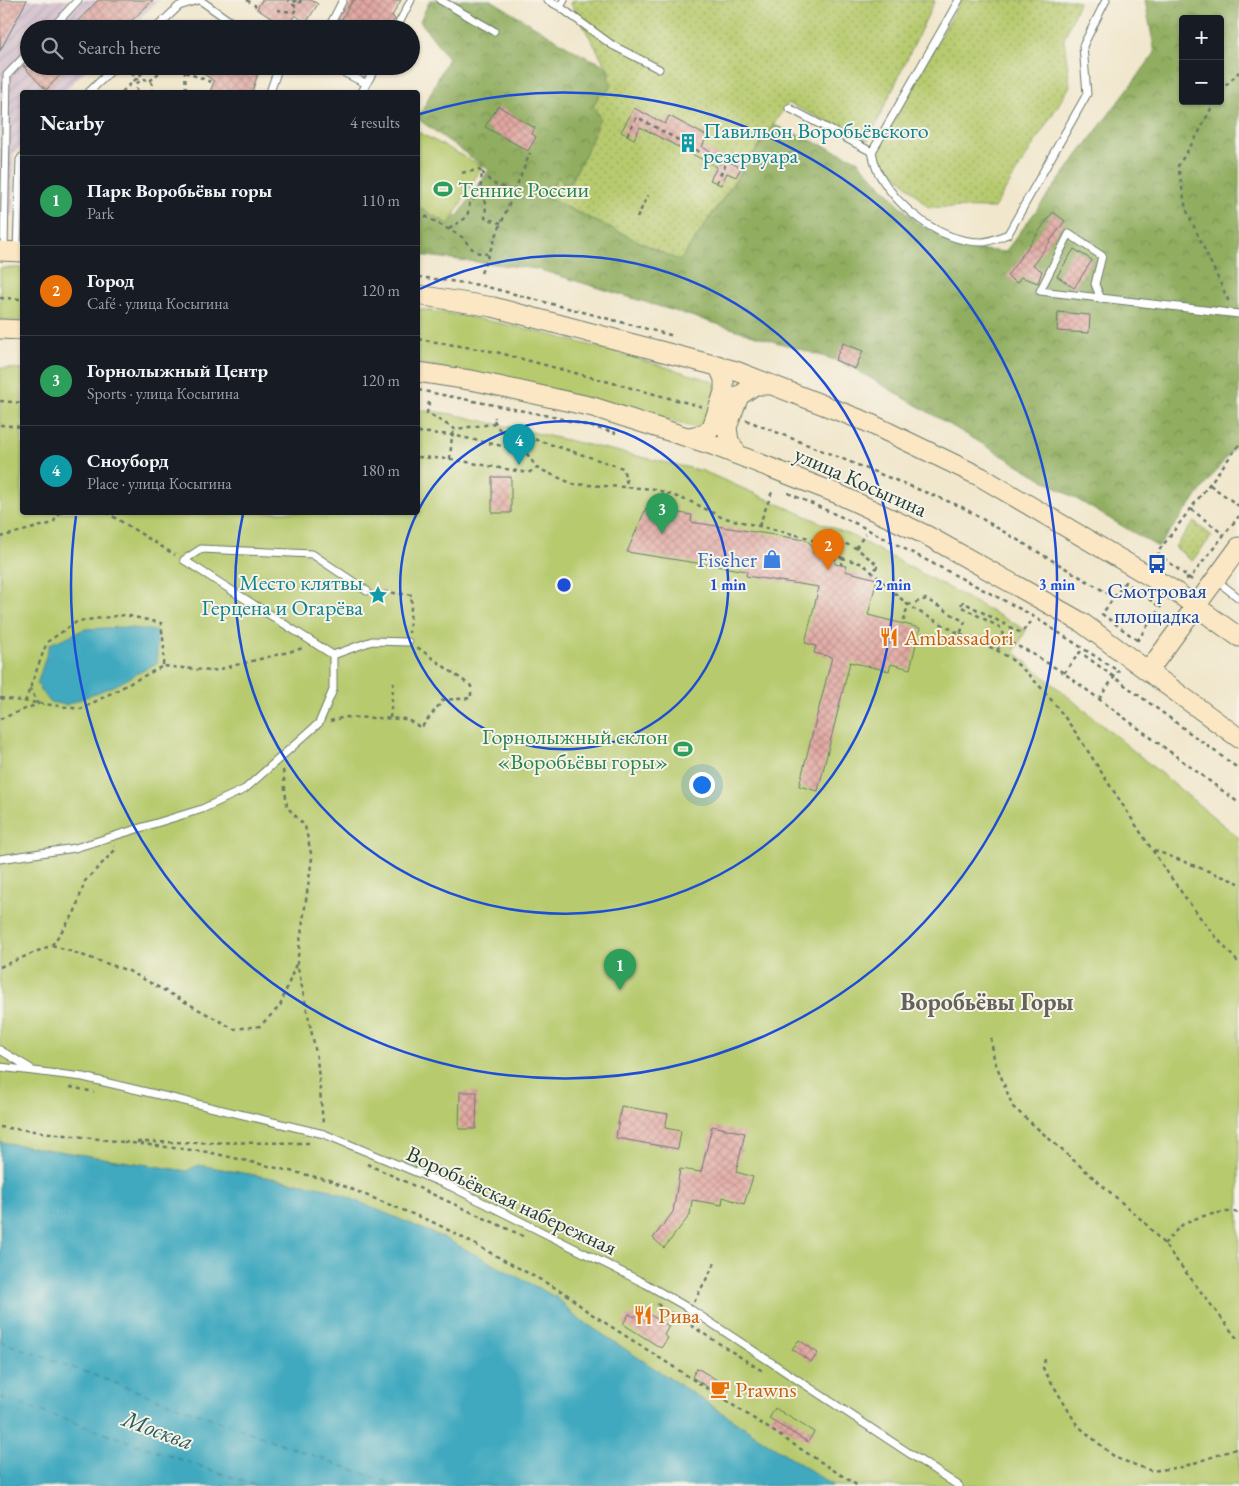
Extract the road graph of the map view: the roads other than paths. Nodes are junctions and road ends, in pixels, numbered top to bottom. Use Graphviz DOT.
graph roads {
  1 [pos="78,0"];
  2 [pos="199,0"];
  3 [pos="343,0"];
  4 [pos="411,0"];
  5 [pos="440,0"];
  6 [pos="547,0"];
  7 [pos="564,0"];
  8 [pos="959,0"];
  9 [pos="1103,1"];
  10 [pos="560,7"];
  11 [pos="59,20"];
  12 [pos="164,20"];
  13 [pos="228,20"];
  14 [pos="333,20"];
  15 [pos="401,20"];
  16 [pos="494,31"];
  17 [pos="20,61"];
  18 [pos="659,70"];
  19 [pos="107,75"];
  20 [pos="276,75"];
  21 [pos="349,75"];
  22 [pos="372,75"];
  23 [pos="367,84"];
  24 [pos="91,90"];
  25 [pos="271,90"];
  26 [pos="363,90"];
  27 [pos="790,108"];
  28 [pos="3,126"];
  29 [pos="872,152"];
  30 [pos="20,206"];
  31 [pos="11,252"];
  32 [pos="420,295"];
  33 [pos="1101,299"];
  34 [pos="1237,314"];
  35 [pos="0,329"];
  36 [pos="20,330"];
  37 [pos="718,366"];
  38 [pos="420,372"];
  39 [pos="772,385"];
  40 [pos="725,413"];
  41 [pos="688,437"];
  42 [pos="738,455"];
  43 [pos="1239,548"];
  44 [pos="1215,579"];
  45 [pos="367,591"];
  46 [pos="1239,598"];
  47 [pos="1196,605"];
  48 [pos="1239,638"];
  49 [pos="408,642"];
  50 [pos="333,655"];
  51 [pos="1149,670"];
  52 [pos="1239,738"];
  53 [pos="0,859"];
  54 [pos="0,1050"];
  55 [pos="0,1067"];
  56 [pos="33,1070"];
  57 [pos="959,1486"];
  1 -- 11 [label="lane"];
  2 -- 12 [label="lane"];
  2 -- 13 [label="lane"];
  3 -- 14 [label="lane"];
  4 -- 15 [label="lane"];
  5 -- 16 [label="lane"];
  6 -- 10 [label="lane"];
  7 -- 10 [label="lane"];
  8 -- 29 [label="lane"];
  9 -- 29 [label="lane"];
  10 -- 18 [label="lane"];
  17 -- 28 [label="lane"];
  19 -- 24 [label="lane"];
  20 -- 25 [label="lane"];
  21 -- 23 [label="lane"];
  22 -- 23 [label="lane"];
  23 -- 26 [label="lane"];
  27 -- 29 [label="lane"];
  28 -- 31 [label="lane"];
  30 -- 31 [label="lane"];
  32 -- 37 [label="main road"];
  33 -- 33 [label="lane"];
  33 -- 34 [label="lane"];
  35 -- 36 [label="main road"];
  37 -- 39 [label="main road"];
  37 -- 40 [label="main road"];
  38 -- 41 [label="main road, улица Косыгина"];
  39 -- 40 [label="main road"];
  39 -- 47 [label="main road"];
  40 -- 41 [label="main road"];
  40 -- 42 [label="main road"];
  41 -- 42 [label="main road, улица Косыгина"];
  42 -- 51 [label="main road, улица Косыгина"];
  43 -- 44 [label="main road"];
  44 -- 46 [label="lane"];
  44 -- 47 [label="main road"];
  45 -- 50 [label="lane"];
  47 -- 48 [label="main road"];
  47 -- 51 [label="main road"];
  49 -- 50 [label="lane"];
  50 -- 53 [label="lane"];
  51 -- 52 [label="main road, улица Косыгина"];
  54 -- 56 [label="lane"];
  55 -- 56 [label="lane, Воробьёвская набережная"];
  56 -- 57 [label="lane, Воробьёвская набережная"];
}
